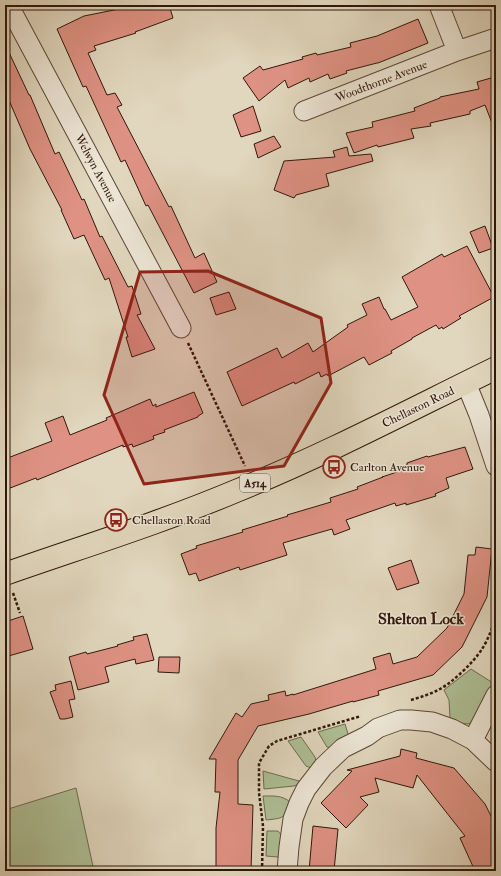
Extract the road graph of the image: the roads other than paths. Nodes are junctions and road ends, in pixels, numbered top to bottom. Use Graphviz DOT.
graph roads {
  1 [pos="439,5"];
  2 [pos="11,8"];
  3 [pos="496,38"];
  4 [pos="457,51"];
  5 [pos="304,111"];
  6 [pos="181,328"];
  7 [pos="496,368"];
  8 [pos="466,383"];
  9 [pos="496,466"];
  10 [pos="5,574"];
  11 [pos="496,695"];
  12 [pos="473,740"];
  13 [pos="496,762"];
  14 [pos="287,871"];
  1 -- 4 [label="street"];
  2 -- 6 [label="street, Welwyn Avenue"];
  3 -- 4 [label="street, Woodthorne Avenue"];
  4 -- 5 [label="street, Woodthorne Avenue"];
  7 -- 8 [label="main road, Chellaston Road / A514"];
  8 -- 9 [label="street"];
  8 -- 10 [label="main road, Chellaston Road / A514"];
  11 -- 12 [label="street"];
  12 -- 13 [label="street"];
  12 -- 14 [label="street"];
}
